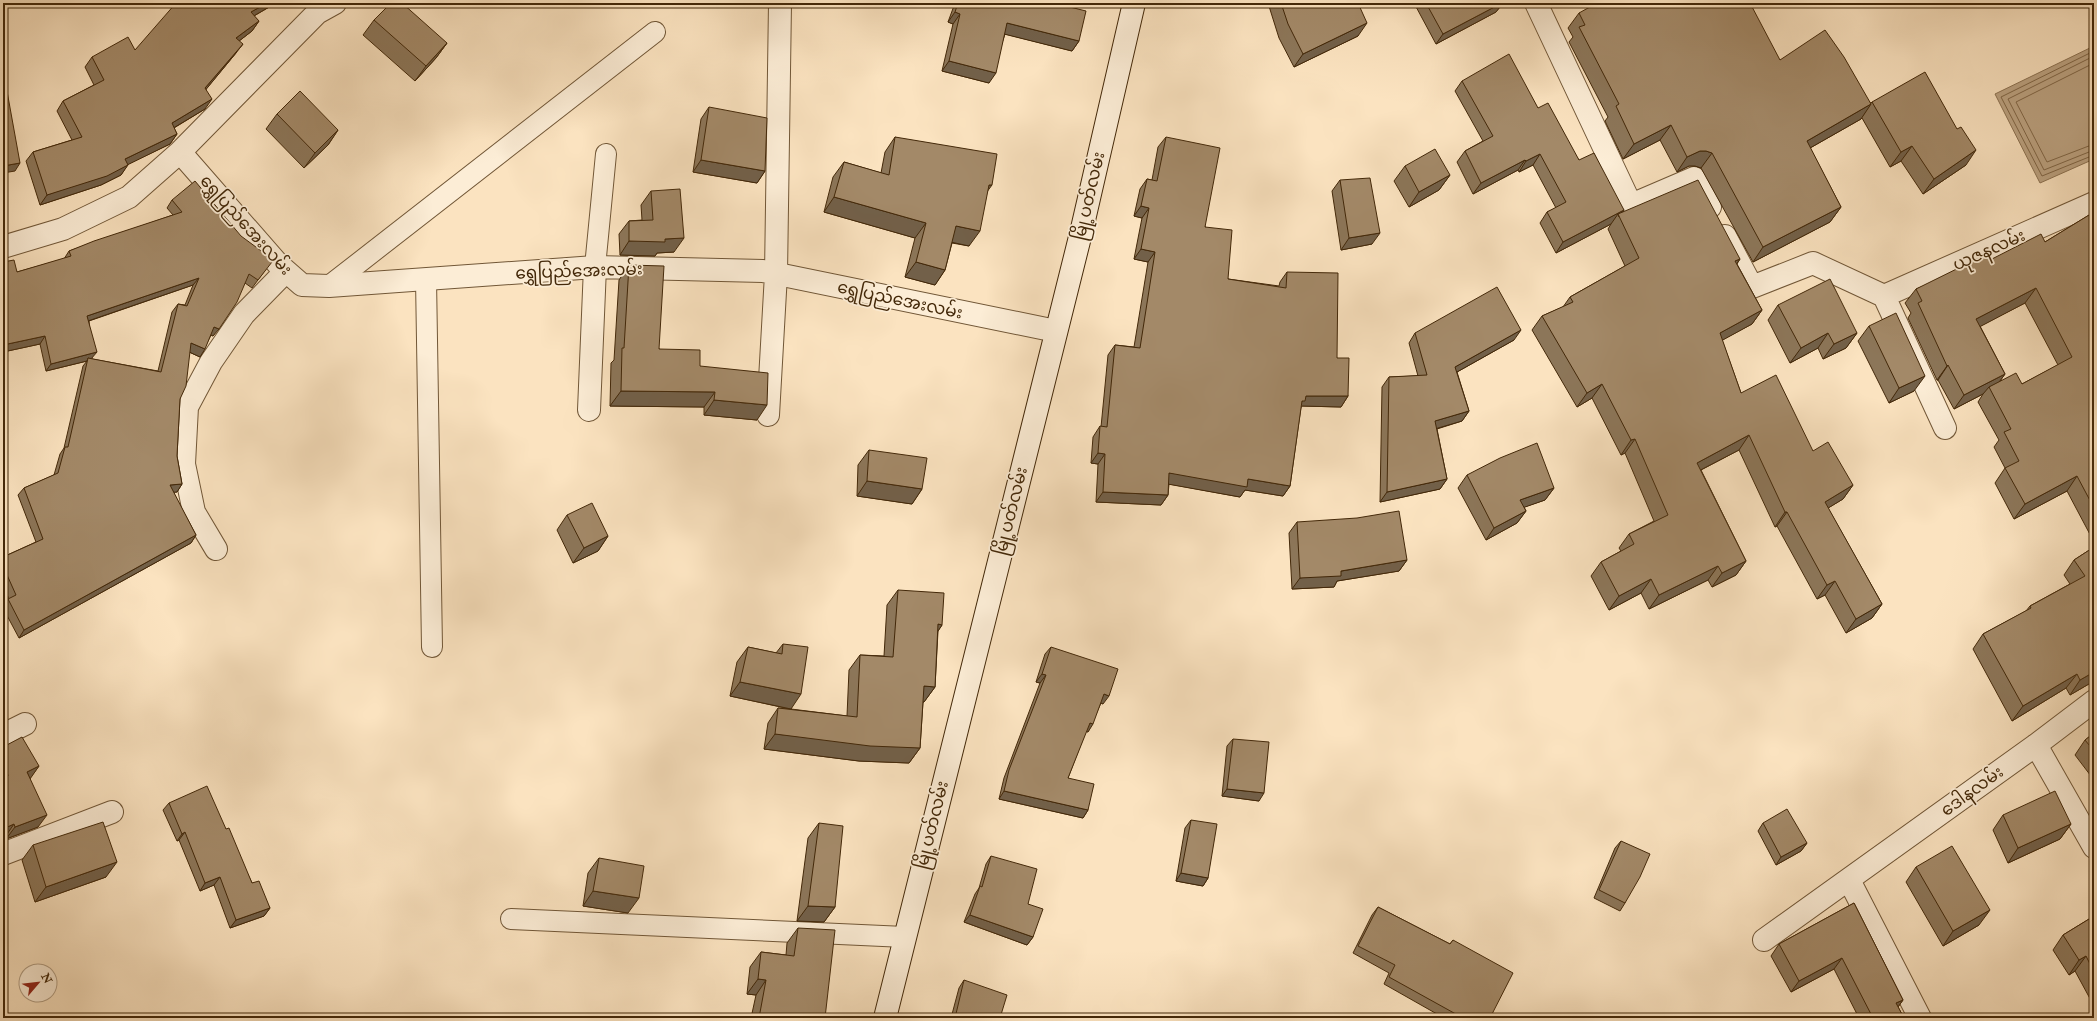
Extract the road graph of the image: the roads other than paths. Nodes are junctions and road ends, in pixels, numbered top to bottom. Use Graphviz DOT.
graph roads {
  1 [pos="335,3"];
  2 [pos="780,3"];
  3 [pos="1134,3"];
  4 [pos="1536,3"];
  5 [pos="655,32"];
  6 [pos="180,152"];
  7 [pos="606,154"];
  8 [pos="2092,208"];
  9 [pos="3,247"];
  10 [pos="595,267"];
  11 [pos="286,271"];
  12 [pos="776,274"];
  13 [pos="426,279"];
  14 [pos="329,286"];
  15 [pos="1884,296"];
  16 [pos="1056,331"];
  17 [pos="589,410"];
  18 [pos="768,415"];
  19 [pos="1945,428"];
  20 [pos="216,548"];
  21 [pos="432,647"];
  22 [pos="2094,701"];
  23 [pos="25,724"];
  24 [pos="3,735"];
  25 [pos="2036,745"];
  26 [pos="112,812"];
  27 [pos="2094,847"];
  28 [pos="3,854"];
  29 [pos="1849,880"];
  30 [pos="511,919"];
  31 [pos="905,937"];
  32 [pos="1764,940"];
  33 [pos="884,1018"];
  34 [pos="1920,1018"];
  1 -- 6 [label="street"];
  2 -- 12 [label="street"];
  3 -- 16 [label="street, မြို့ပတ်လမ်း"];
  4 -- 15 [label="street"];
  5 -- 14 [label="lane"];
  6 -- 9 [label="street"];
  6 -- 11 [label="street, ရွှေပြည်အေးလမ်း"];
  7 -- 10 [label="lane"];
  8 -- 15 [label="street, ယုဇနလမ်း"];
  10 -- 12 [label="street, ရွှေပြည်အေးလမ်း"];
  10 -- 13 [label="street, ရွှေပြည်အေးလမ်း"];
  10 -- 17 [label="street"];
  11 -- 14 [label="street, ရွှေပြည်အေးလမ်း"];
  11 -- 20 [label="street"];
  12 -- 16 [label="street, ရွှေပြည်အေးလမ်း"];
  12 -- 18 [label="street"];
  13 -- 14 [label="street, ရွှေပြည်အေးလမ်း"];
  13 -- 21 [label="lane"];
  15 -- 19 [label="street"];
  16 -- 31 [label="street, မြို့ပတ်လမ်း"];
  22 -- 25 [label="street, ဒေါနလမ်း"];
  23 -- 24 [label="street"];
  25 -- 27 [label="street"];
  25 -- 29 [label="street, ဒေါနလမ်း"];
  26 -- 28 [label="street"];
  29 -- 32 [label="street, ဒေါနလမ်း"];
  29 -- 34 [label="street"];
  30 -- 31 [label="lane"];
  31 -- 33 [label="street, မြို့ပတ်လမ်း"];
}
